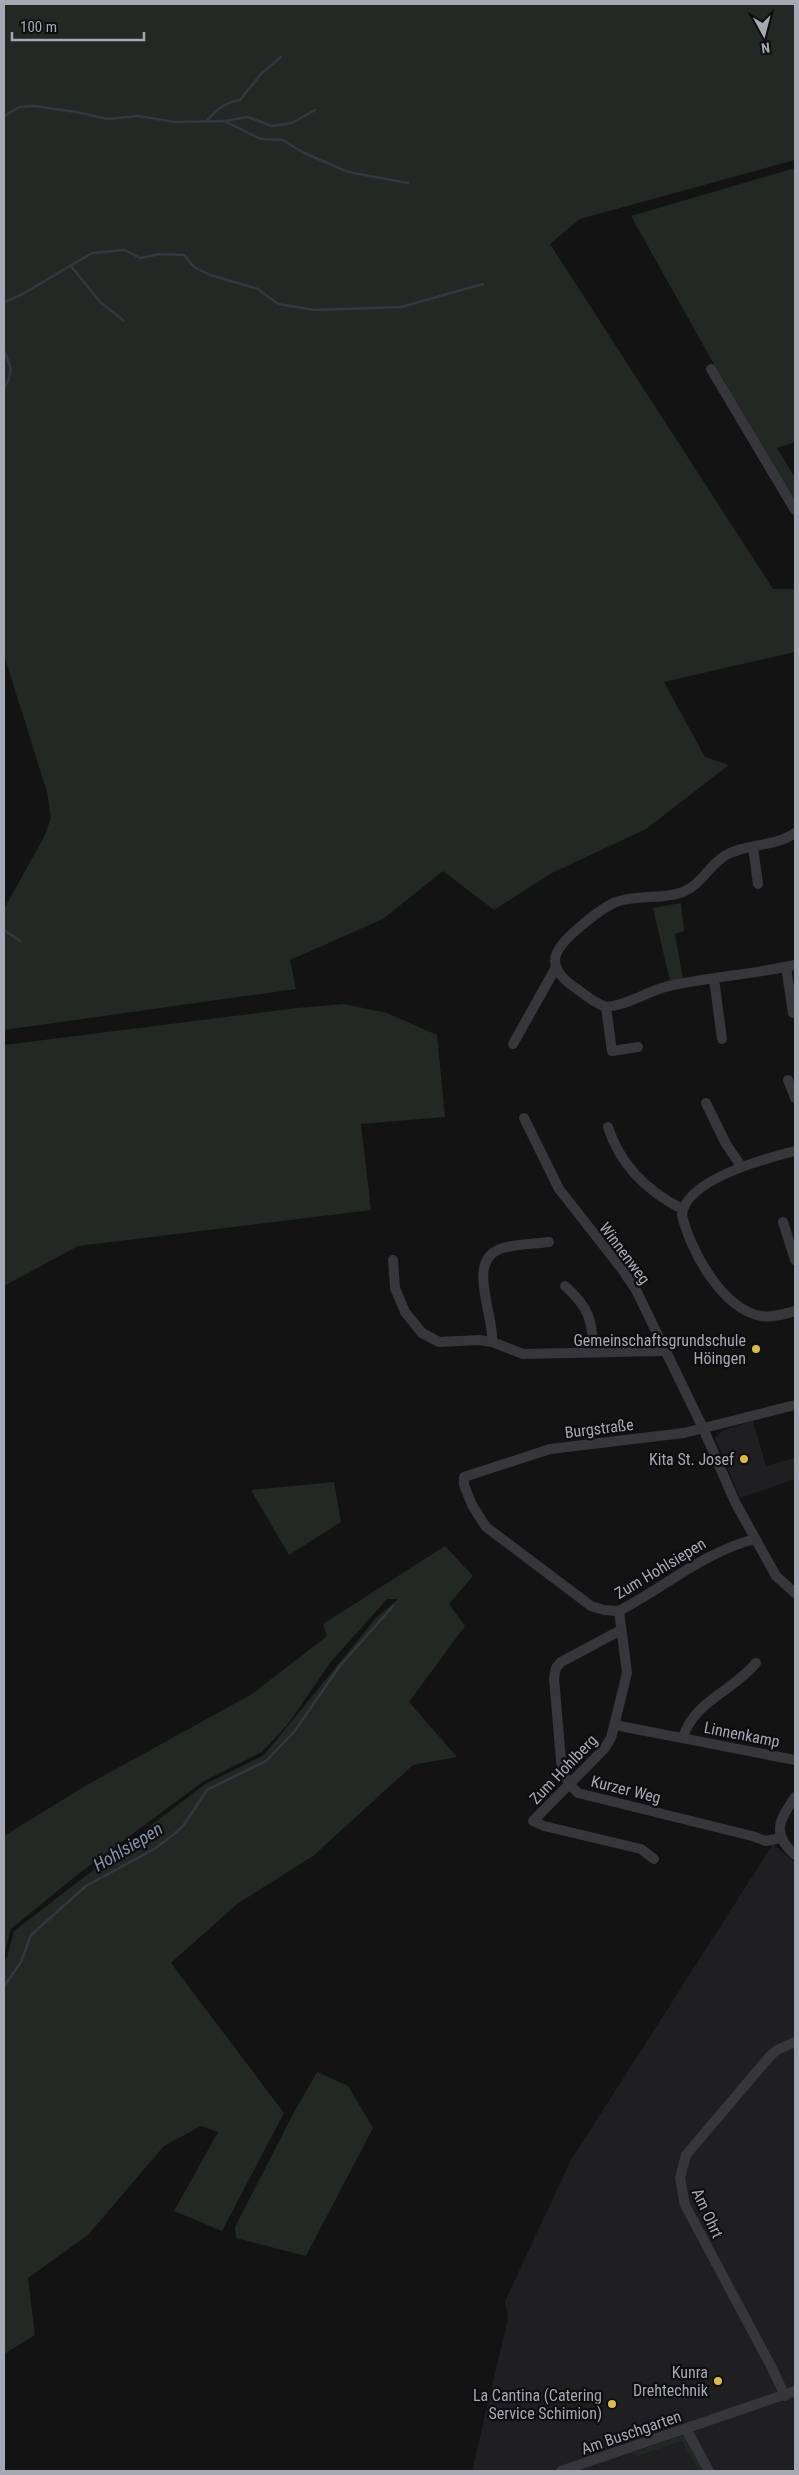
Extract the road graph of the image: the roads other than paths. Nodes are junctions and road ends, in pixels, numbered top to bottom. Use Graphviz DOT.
graph roads {
  1 [pos="711,369"];
  2 [pos="795,510"];
  3 [pos="795,834"];
  4 [pos="753,846"];
  5 [pos="758,884"];
  6 [pos="791,966"];
  7 [pos="555,969"];
  8 [pos="714,979"];
  9 [pos="606,1007"];
  10 [pos="793,1013"];
  11 [pos="722,1039"];
  12 [pos="513,1044"];
  13 [pos="638,1047"];
  14 [pos="788,1080"];
  15 [pos="795,1098"];
  16 [pos="706,1103"];
  17 [pos="524,1118"];
  18 [pos="608,1127"];
  19 [pos="795,1151"];
  20 [pos="741,1166"];
  21 [pos="682,1209"];
  22 [pos="783,1222"];
  23 [pos="549,1242"];
  24 [pos="393,1260"];
  25 [pos="795,1260"];
  26 [pos="565,1286"];
  27 [pos="795,1311"];
  28 [pos="492,1342"];
  29 [pos="594,1351"];
  30 [pos="664,1351"];
  31 [pos="795,1405"];
  32 [pos="703,1428"];
  33 [pos="486,1527"];
  34 [pos="755,1539"];
  35 [pos="795,1593"];
  36 [pos="619,1611"];
  37 [pos="621,1630"];
  38 [pos="756,1663"];
  39 [pos="615,1725"];
  40 [pos="683,1738"];
  41 [pos="795,1760"];
  42 [pos="570,1785"];
  43 [pos="795,1796"];
  44 [pos="781,1838"];
  45 [pos="795,1855"];
  46 [pos="654,1859"];
  47 [pos="795,2042"];
  48 [pos="795,2392"];
  49 [pos="785,2396"];
  50 [pos="686,2429"];
  51 [pos="561,2471"];
  52 [pos="709,2471"];
  1 -- 2 [label="street"];
  3 -- 4 [label="street"];
  4 -- 5 [label="street"];
  4 -- 7 [label="street"];
  6 -- 8 [label="street"];
  6 -- 10 [label="street"];
  7 -- 9 [label="street"];
  7 -- 12 [label="street"];
  8 -- 9 [label="street"];
  8 -- 11 [label="street"];
  9 -- 13 [label="street"];
  14 -- 15 [label="street"];
  16 -- 20 [label="street"];
  17 -- 30 [label="street, Winnenweg"];
  18 -- 21 [label="street"];
  19 -- 20 [label="street"];
  20 -- 21 [label="street"];
  21 -- 27 [label="street"];
  22 -- 25 [label="street"];
  23 -- 28 [label="street"];
  24 -- 28 [label="street"];
  26 -- 29 [label="street"];
  28 -- 29 [label="street"];
  29 -- 30 [label="street"];
  30 -- 32 [label="street, Winnenweg"];
  31 -- 32 [label="street, Burgstraße"];
  32 -- 33 [label="street, Burgstraße"];
  32 -- 34 [label="street, Winnenweg"];
  33 -- 36 [label="street, Zum Hohlsiepen"];
  34 -- 35 [label="street, Winnenweg"];
  34 -- 36 [label="street, Zum Hohlsiepen"];
  36 -- 37 [label="street, Zum Hohlberg"];
  37 -- 39 [label="street, Zum Hohlberg"];
  37 -- 42 [label="street, Kurzer Weg"];
  38 -- 40 [label="street, Linnenkamp"];
  39 -- 40 [label="street, Linnenkamp"];
  39 -- 42 [label="street, Zum Hohlberg"];
  40 -- 41 [label="street, Linnenkamp"];
  42 -- 44 [label="street, Kurzer Weg"];
  42 -- 46 [label="street, Zum Hohlberg"];
  43 -- 44 [label="street"];
  44 -- 45 [label="street"];
  47 -- 49 [label="street, Am Ohrt"];
  48 -- 49 [label="street, Am Buschgarten"];
  49 -- 50 [label="street, Am Buschgarten"];
  50 -- 51 [label="street, Am Buschgarten"];
  50 -- 52 [label="street"];
}
